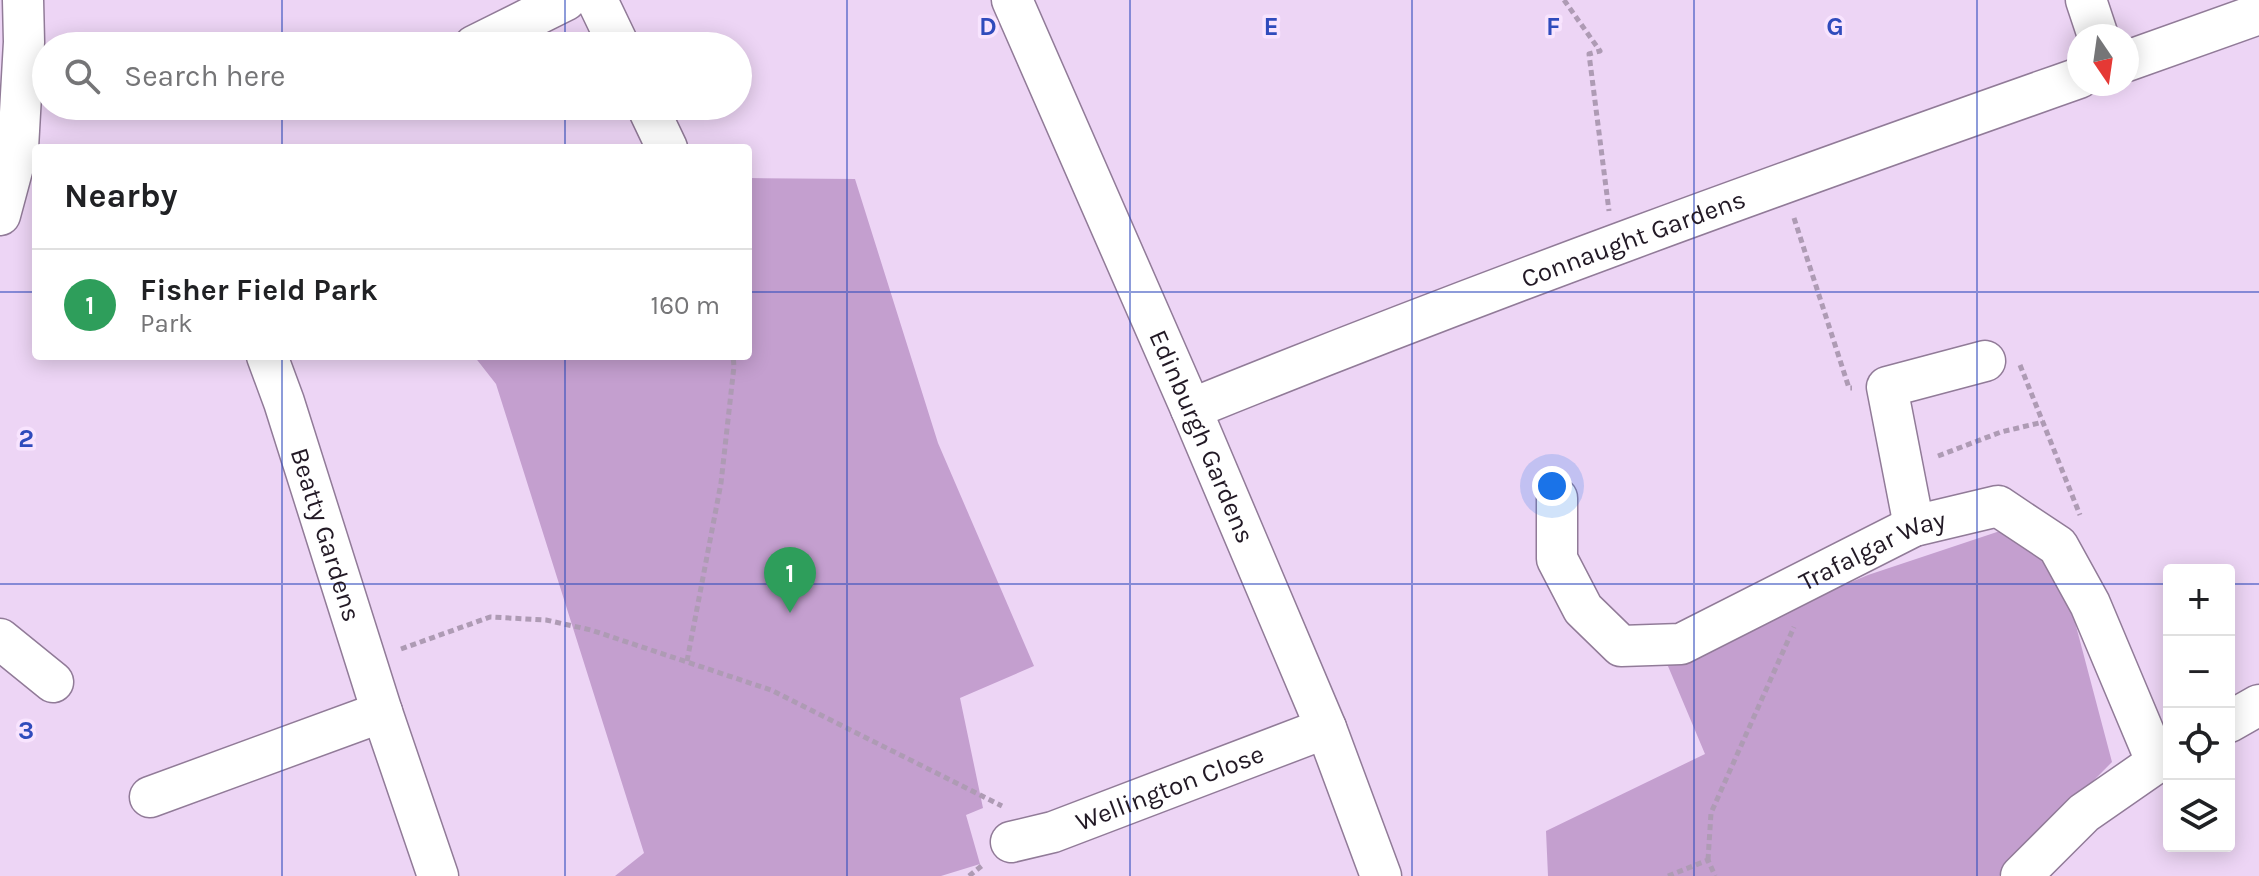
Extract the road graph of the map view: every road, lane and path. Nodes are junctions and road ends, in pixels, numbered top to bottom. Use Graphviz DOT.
graph roads {
  1 [pos="23,0"];
  2 [pos="566,0"];
  3 [pos="597,0"];
  4 [pos="1012,0"];
  5 [pos="1564,0"];
  6 [pos="2086,0"];
  7 [pos="2259,14"];
  8 [pos="2094,24"];
  9 [pos="502,32"];
  10 [pos="612,32"];
  11 [pos="2139,57"];
  12 [pos="2067,82"];
  13 [pos="654,120"];
  14 [pos="665,144"];
  15 [pos="27,150"];
  16 [pos="1783,182"];
  17 [pos="0,215"];
  18 [pos="1613,244"];
  19 [pos="268,360"];
  20 [pos="733,360"];
  21 [pos="1985,361"];
  22 [pos="1887,387"];
  23 [pos="1191,409"];
  24 [pos="2043,422"];
  25 [pos="1903,470"];
  26 [pos="1557,498"];
  27 [pos="2081,517"];
  28 [pos="1914,526"];
  29 [pos="1787,590"];
  30 [pos="0,639"];
  31 [pos="687,661"];
  32 [pos="366,662"];
  33 [pos="53,682"];
  34 [pos="2259,705"];
  35 [pos="382,712"];
  36 [pos="2235,719"];
  37 [pos="1326,728"];
  38 [pos="2163,758"];
  39 [pos="150,797"];
  40 [pos="1053,832"];
  41 [pos="1011,842"];
  42 [pos="1708,860"];
  43 [pos="438,876"];
  44 [pos="1381,876"];
  45 [pos="1668,876"];
  46 [pos="1715,876"];
  47 [pos="2021,876"];
  1 -- 15 [label="street"];
  2 -- 9 [label="street"];
  3 -- 10 [label="street"];
  4 -- 23 [label="street, Edinburgh Gardens"];
  5 -- 18 [label="path"];
  6 -- 8 [label="street"];
  7 -- 11 [label="street"];
  12 -- 16 [label="street, Connaught Gardens"];
  13 -- 14 [label="street"];
  15 -- 17 [label="street"];
  16 -- 18 [label="street, Connaught Gardens"];
  16 -- 22 [label="path"];
  18 -- 23 [label="street, Connaught Gardens"];
  19 -- 32 [label="street, Beatty Gardens"];
  20 -- 31 [label="path"];
  21 -- 22 [label="street"];
  21 -- 24 [label="path"];
  22 -- 25 [label="street"];
  23 -- 37 [label="street, Edinburgh Gardens"];
  24 -- 25 [label="path"];
  24 -- 27 [label="path"];
  25 -- 28 [label="street"];
  26 -- 29 [label="street, Trafalgar Way"];
  28 -- 29 [label="street, Trafalgar Way"];
  28 -- 38 [label="street, Trafalgar Way"];
  29 -- 42 [label="path"];
  30 -- 33 [label="street"];
  31 -- 32 [label="path"];
  31 -- 40 [label="path"];
  32 -- 35 [label="street, Beatty Gardens"];
  34 -- 36 [label="street"];
  35 -- 39 [label="street"];
  35 -- 43 [label="street, Beatty Gardens"];
  37 -- 40 [label="street, Wellington Close"];
  37 -- 44 [label="street, Edinburgh Gardens"];
  38 -- 47 [label="street"];
  40 -- 41 [label="street, Wellington Close"];
  42 -- 45 [label="path"];
  42 -- 46 [label="path"];
}
